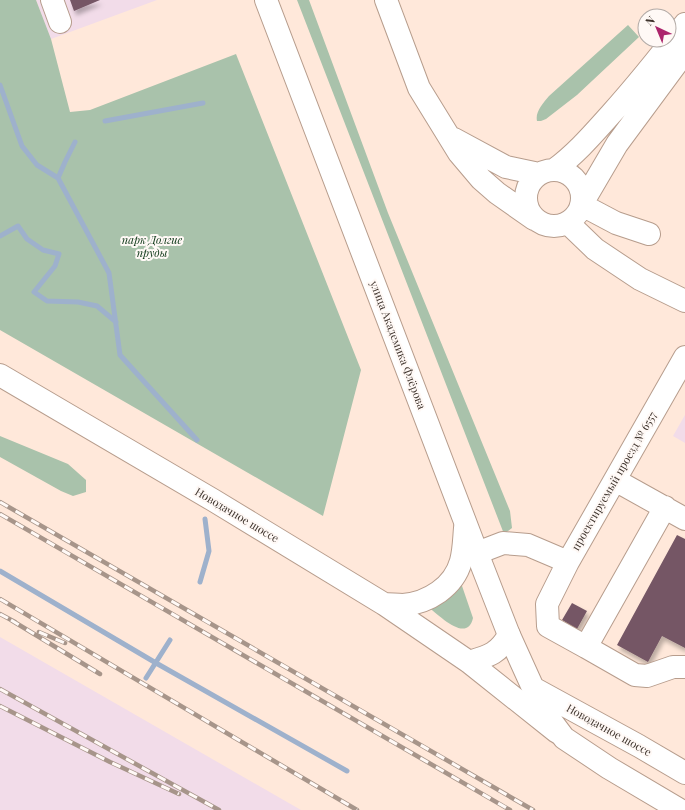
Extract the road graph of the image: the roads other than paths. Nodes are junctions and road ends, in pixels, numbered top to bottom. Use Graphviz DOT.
graph roads {
  1 [pos="52,0"];
  2 [pos="266,0"];
  3 [pos="386,0"];
  4 [pos="60,22"];
  5 [pos="685,24"];
  6 [pos="685,52"];
  7 [pos="449,136"];
  8 [pos="546,172"];
  9 [pos="582,203"];
  10 [pos="534,219"];
  11 [pos="568,223"];
  12 [pos="649,234"];
  13 [pos="685,301"];
  14 [pos="685,357"];
  15 [pos="0,375"];
  16 [pos="615,480"];
  17 [pos="665,507"];
  18 [pos="685,519"];
  19 [pos="465,522"];
  20 [pos="476,553"];
  21 [pos="568,562"];
  22 [pos="384,604"];
  23 [pos="509,634"];
  24 [pos="586,647"];
  25 [pos="469,662"];
  26 [pos="685,667"];
  27 [pos="532,688"];
  28 [pos="564,738"];
  29 [pos="685,773"];
  30 [pos="680,810"];
  1 -- 4 [label="street"];
  2 -- 19 [label="street, улица Академика Флёрова"];
  3 -- 7 [label="street"];
  5 -- 8 [label="street"];
  6 -- 9 [label="street"];
  7 -- 8 [label="street"];
  7 -- 10 [label="street"];
  8 -- 9 [label="street"];
  8 -- 10 [label="street"];
  9 -- 11 [label="street"];
  9 -- 12 [label="street"];
  10 -- 11 [label="street"];
  11 -- 13 [label="street"];
  14 -- 16 [label="street, проектируемый проезд № 6557"];
  15 -- 22 [label="street, Новодачное шоссе"];
  16 -- 17 [label="street"];
  16 -- 21 [label="street, проектируемый проезд № 6557"];
  17 -- 18 [label="street"];
  17 -- 24 [label="street"];
  19 -- 20 [label="street, улица Академика Флёрова"];
  19 -- 22 [label="street"];
  20 -- 21 [label="street, проектируемый проезд № 6557"];
  20 -- 23 [label="street, улица Академика Флёрова"];
  21 -- 24 [label="street"];
  22 -- 25 [label="street, Новодачное шоссе"];
  23 -- 25 [label="street"];
  23 -- 27 [label="street, улица Академика Флёрова"];
  24 -- 26 [label="street"];
  25 -- 27 [label="street, Новодачное шоссе"];
  25 -- 28 [label="street, Новодачное шоссе"];
  27 -- 28 [label="street, Новодачное шоссе"];
  27 -- 29 [label="street, Новодачное шоссе"];
  28 -- 30 [label="street, Новодачное шоссе"];
}
